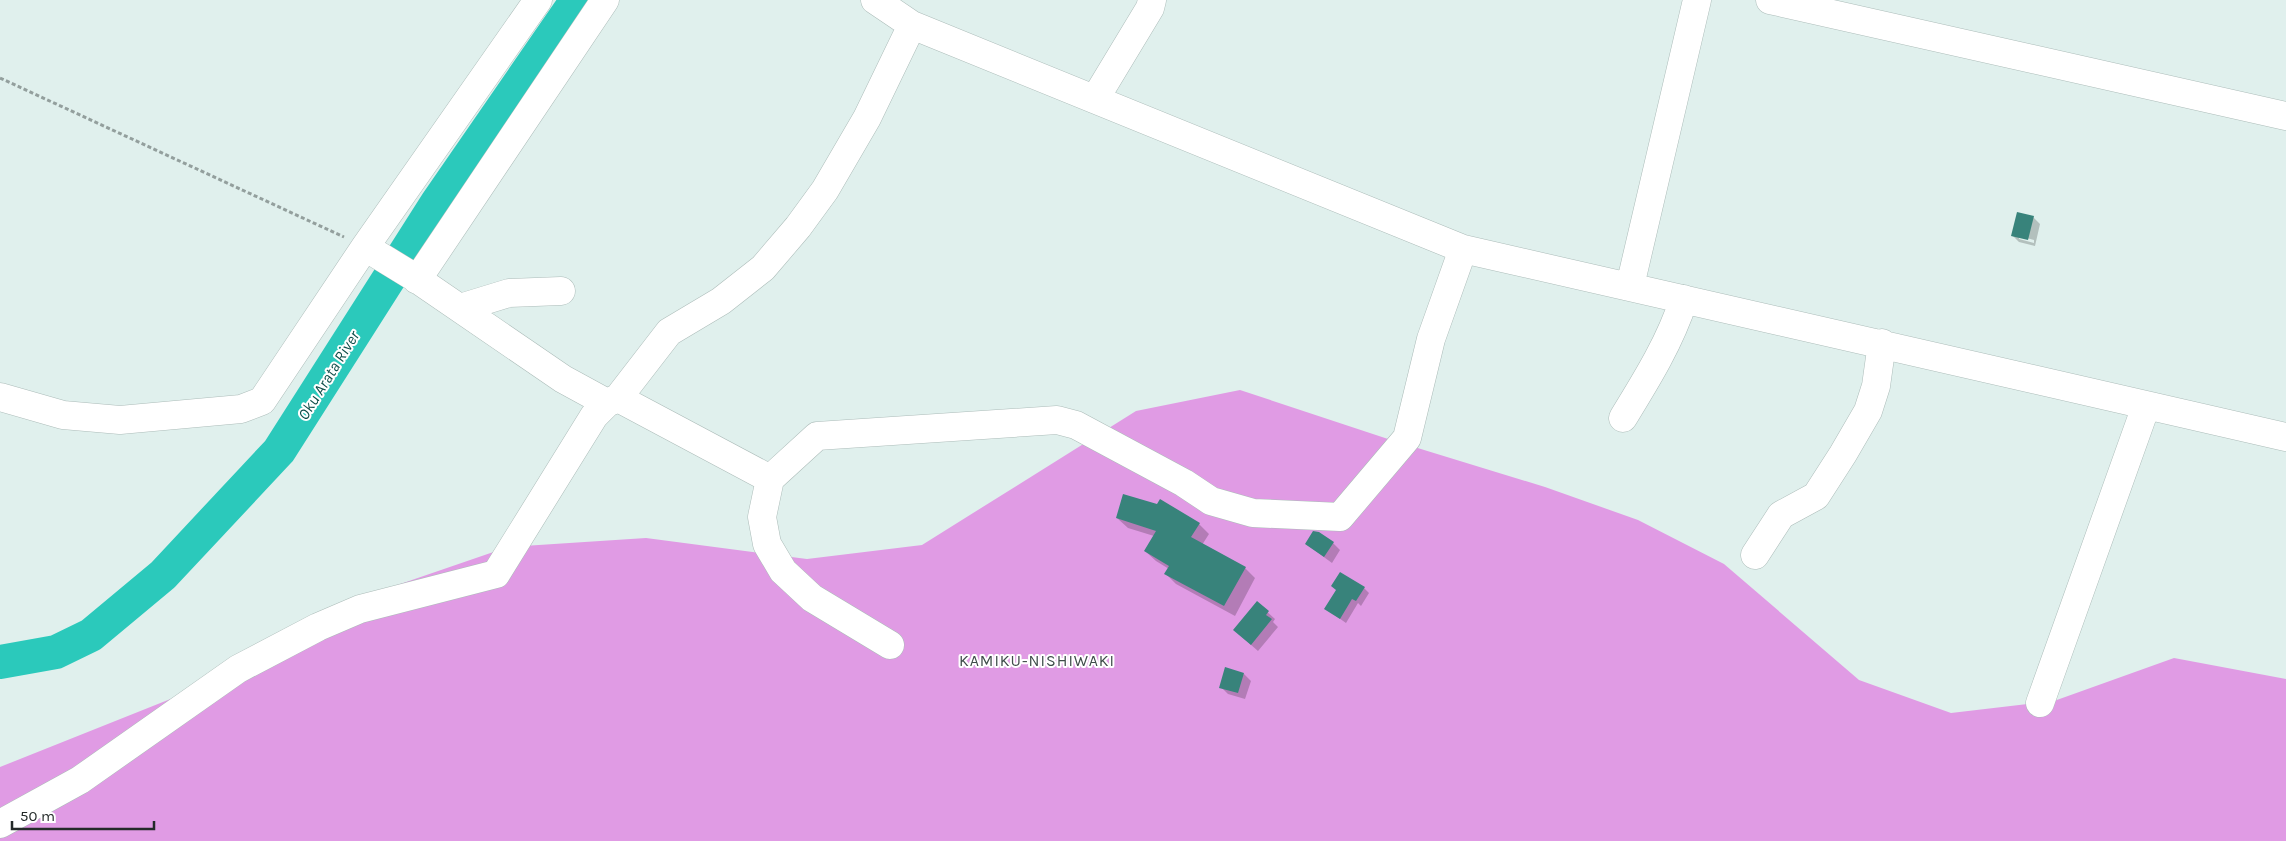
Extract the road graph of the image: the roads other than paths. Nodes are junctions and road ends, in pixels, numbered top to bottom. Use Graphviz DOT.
graph roads {
  1 [pos="538,0"];
  2 [pos="605,0"];
  3 [pos="875,0"];
  4 [pos="1152,0"];
  5 [pos="1696,0"];
  6 [pos="1770,0"];
  7 [pos="912,25"];
  8 [pos="1095,98"];
  9 [pos="2286,116"];
  10 [pos="369,249"];
  11 [pos="1463,249"];
  12 [pos="416,278"];
  13 [pos="1630,286"];
  14 [pos="561,291"];
  15 [pos="1684,298"];
  16 [pos="460,308"];
  17 [pos="1882,343"];
  18 [pos="0,397"];
  19 [pos="613,400"];
  20 [pos="2146,406"];
  21 [pos="1623,418"];
  22 [pos="2286,437"];
  23 [pos="770,479"];
  24 [pos="1755,555"];
  25 [pos="890,645"];
  26 [pos="2040,703"];
  27 [pos="0,824"];
  1 -- 10 [label="street"];
  2 -- 12 [label="street"];
  3 -- 7 [label="street"];
  4 -- 8 [label="street"];
  5 -- 13 [label="street"];
  6 -- 9 [label="street"];
  7 -- 8 [label="street"];
  7 -- 19 [label="street"];
  8 -- 11 [label="street"];
  10 -- 12 [label="street"];
  10 -- 18 [label="street"];
  11 -- 13 [label="street"];
  11 -- 23 [label="street"];
  12 -- 16 [label="street"];
  13 -- 15 [label="street"];
  14 -- 16 [label="street"];
  15 -- 17 [label="street"];
  15 -- 21 [label="street"];
  16 -- 19 [label="street"];
  17 -- 20 [label="street"];
  17 -- 24 [label="street"];
  19 -- 23 [label="street"];
  19 -- 27 [label="street"];
  20 -- 22 [label="street"];
  20 -- 26 [label="street"];
  23 -- 25 [label="street"];
}
